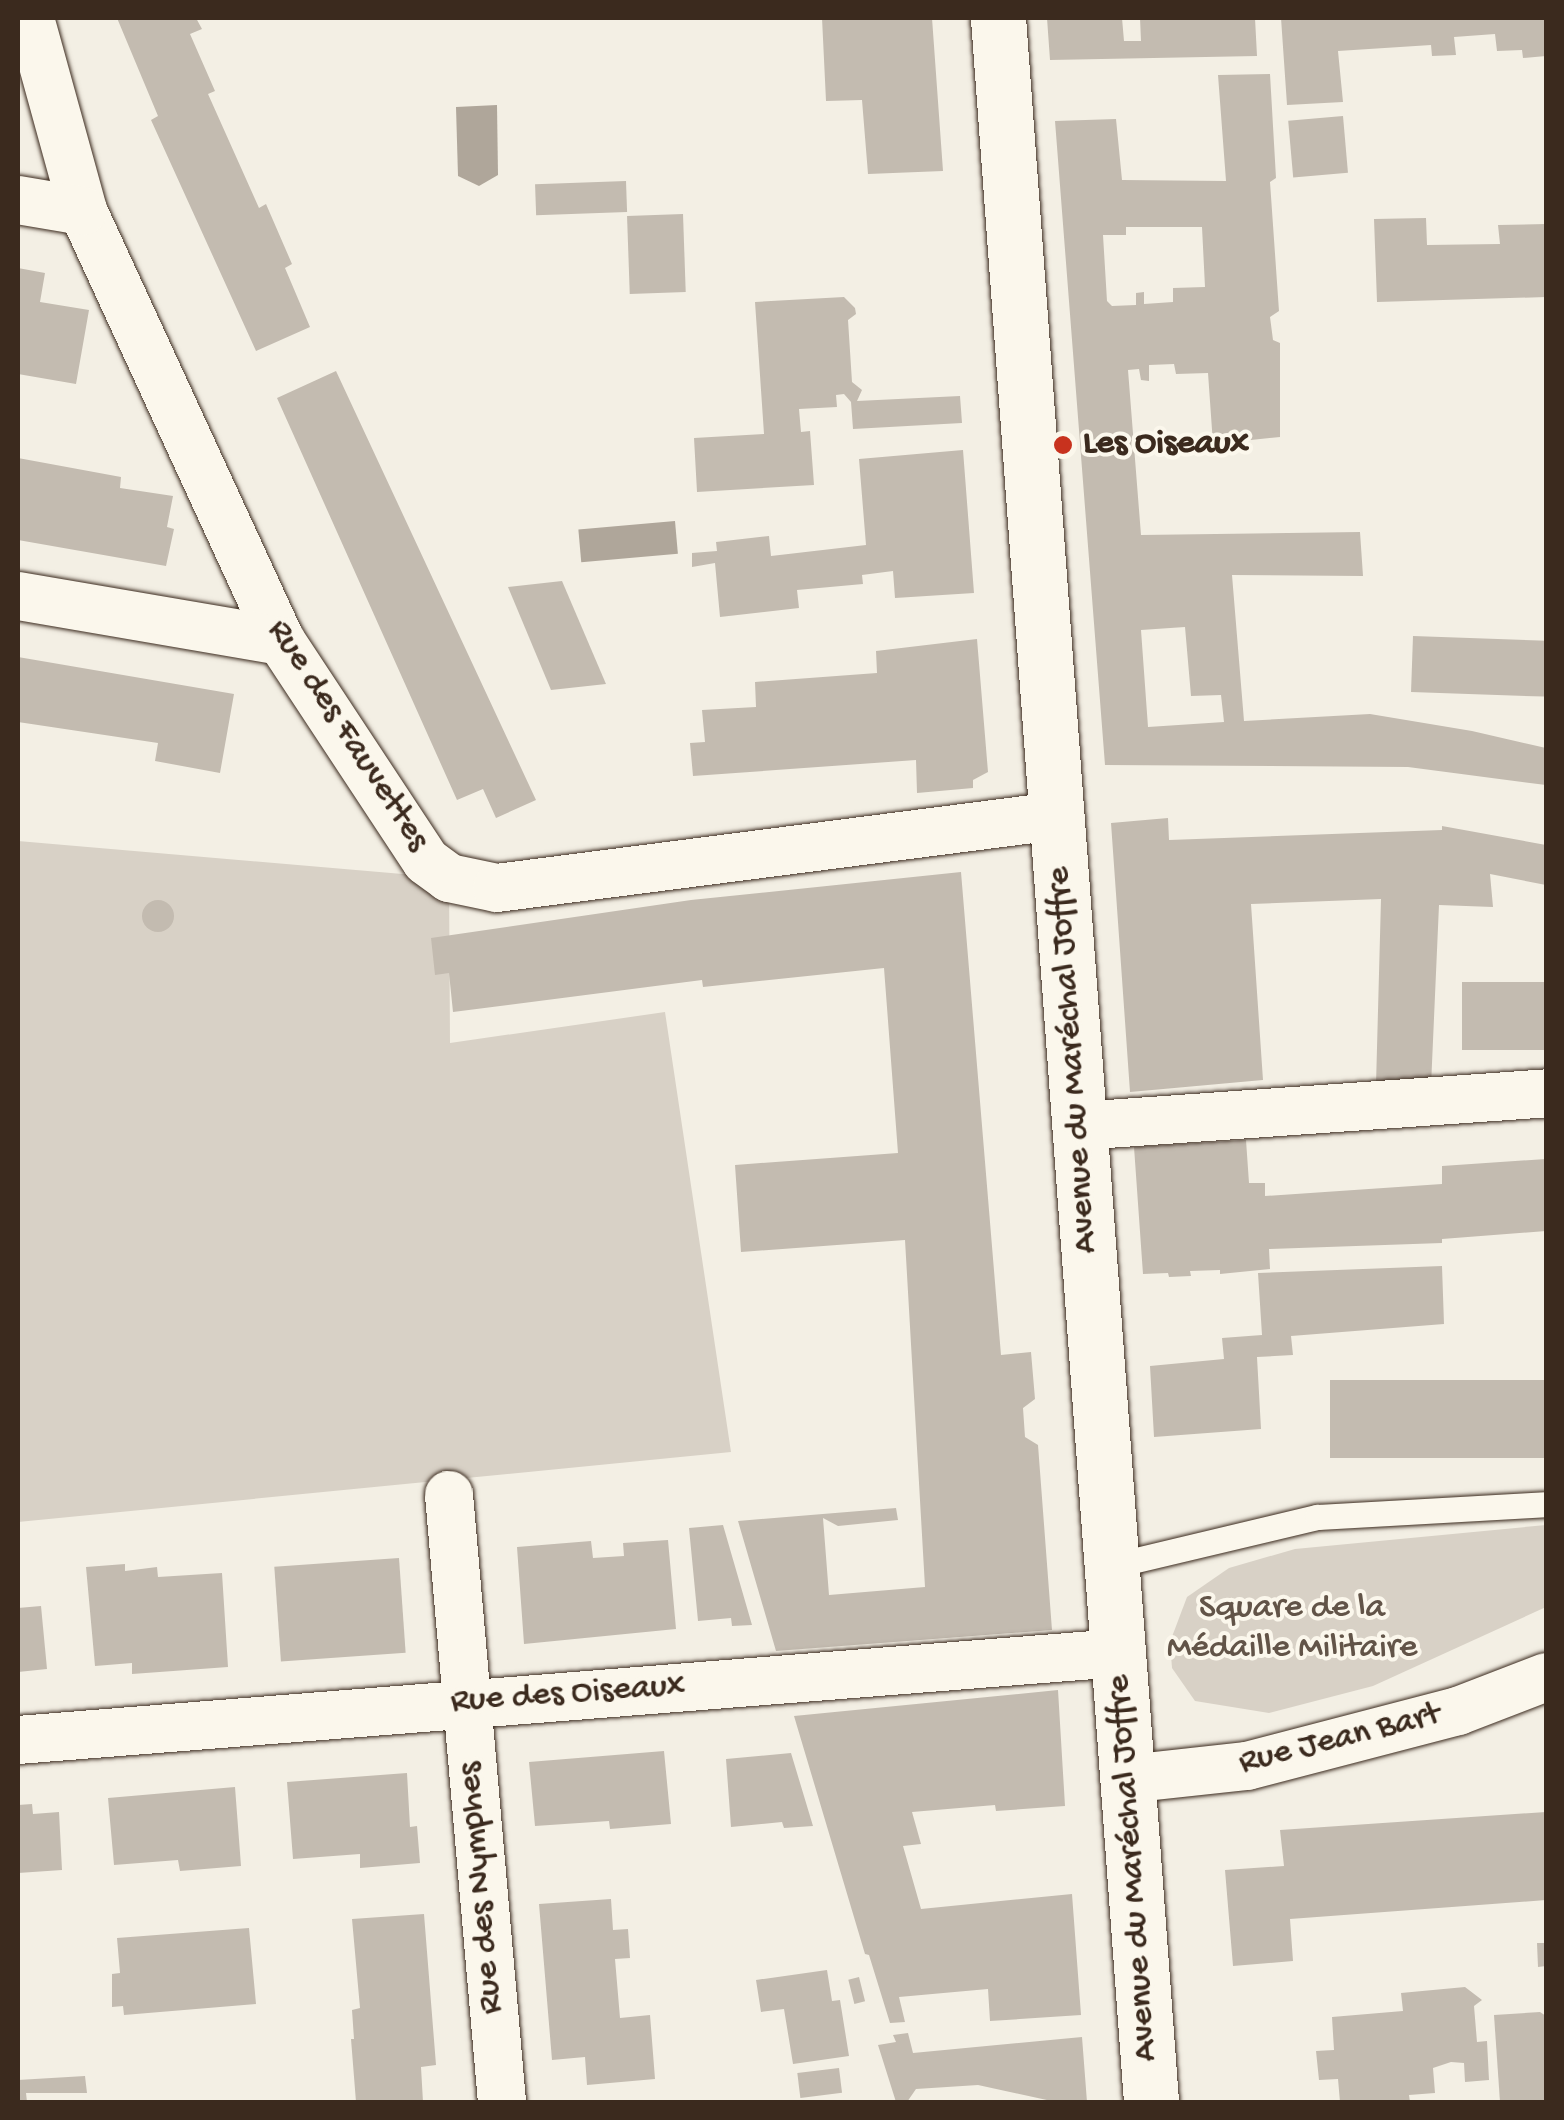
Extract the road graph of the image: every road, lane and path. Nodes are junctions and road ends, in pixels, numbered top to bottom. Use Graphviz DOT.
graph roads {
  1 [pos="30,18"];
  2 [pos="998,18"];
  3 [pos="18,200"];
  4 [pos="84,211"];
  5 [pos="18,596"];
  6 [pos="281,641"];
  7 [pos="1056,816"];
  8 [pos="1546,1093"];
  9 [pos="1080,1126"];
  10 [pos="449,1495"];
  11 [pos="1546,1504"];
  12 [pos="1112,1566"];
  13 [pos="1118,1654"];
  14 [pos="1546,1677"];
  15 [pos="465,1704"];
  16 [pos="18,1740"];
  17 [pos="1127,1779"];
  18 [pos="502,2102"];
  19 [pos="1151,2102"];
  1 -- 4 [label="street, Rue des Fauvettes"];
  2 -- 7 [label="main road, Avenue du Maréchal Joffre"];
  3 -- 4 [label="street"];
  4 -- 6 [label="street, Rue des Fauvettes"];
  5 -- 6 [label="street"];
  6 -- 7 [label="street, Rue des Fauvettes"];
  7 -- 9 [label="main road, Avenue du Maréchal Joffre"];
  8 -- 9 [label="street"];
  9 -- 12 [label="main road, Avenue du Maréchal Joffre"];
  10 -- 15 [label="street, Rue des Nymphes"];
  11 -- 12 [label="lane"];
  12 -- 13 [label="main road, Avenue du Maréchal Joffre"];
  13 -- 15 [label="street, Rue des Oiseaux"];
  13 -- 17 [label="main road, Avenue du Maréchal Joffre"];
  14 -- 17 [label="street, Rue Jean Bart"];
  15 -- 16 [label="street, Rue des Oiseaux"];
  15 -- 18 [label="street, Rue des Nymphes"];
  17 -- 19 [label="main road, Avenue du Maréchal Joffre"];
}
